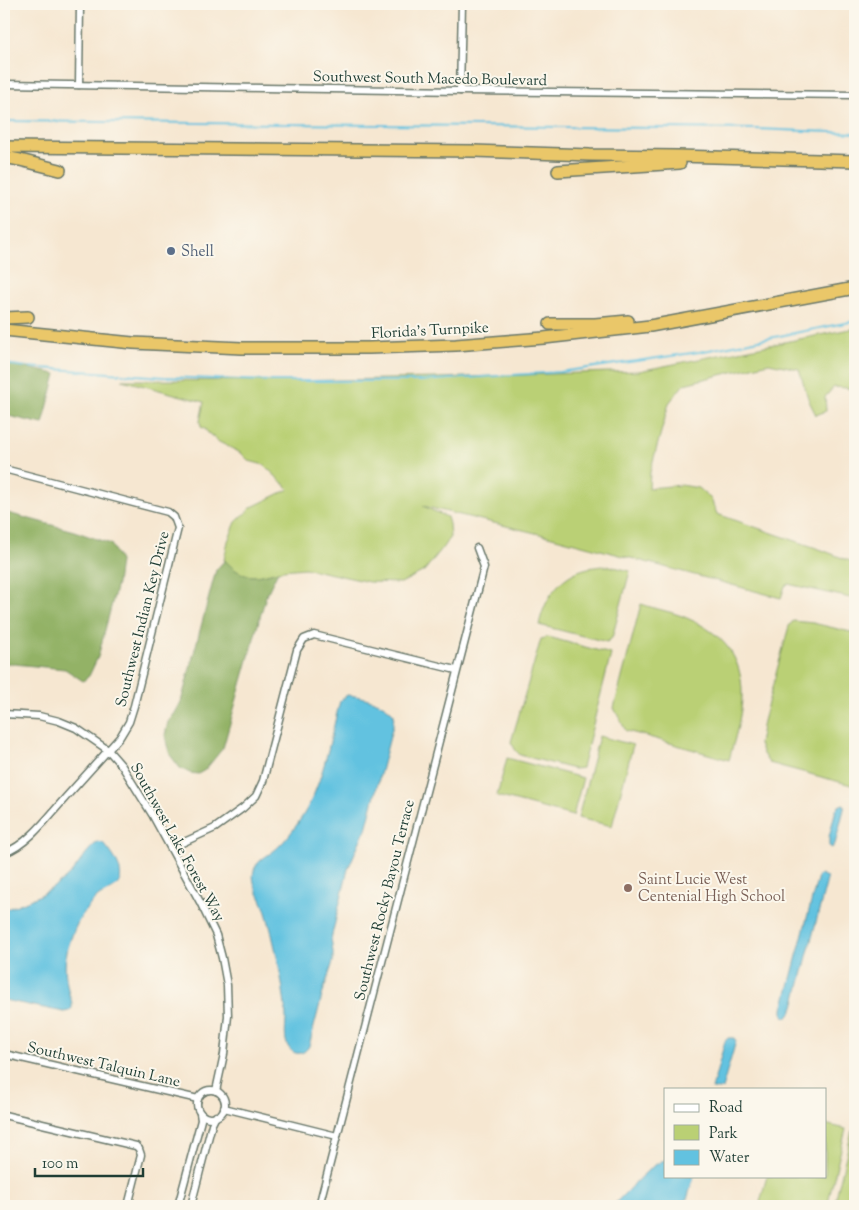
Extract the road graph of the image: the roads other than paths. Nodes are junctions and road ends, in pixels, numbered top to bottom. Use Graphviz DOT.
graph roads {
  1 [pos="80,4"];
  2 [pos="462,4"];
  3 [pos="4,84"];
  4 [pos="79,85"];
  5 [pos="460,91"];
  6 [pos="855,95"];
  7 [pos="4,147"];
  8 [pos="4,157"];
  9 [pos="739,158"];
  10 [pos="855,161"];
  11 [pos="60,170"];
  12 [pos="558,172"];
  13 [pos="855,288"];
  14 [pos="28,317"];
  15 [pos="4,318"];
  16 [pos="684,320"];
  17 [pos="550,324"];
  18 [pos="4,330"];
  19 [pos="4,469"];
  20 [pos="477,548"];
  21 [pos="456,670"];
  22 [pos="4,714"];
  23 [pos="108,750"];
  24 [pos="171,848"];
  25 [pos="4,853"];
  26 [pos="4,1054"];
  27 [pos="216,1091"];
  28 [pos="198,1099"];
  29 [pos="224,1108"];
  30 [pos="200,1113"];
  31 [pos="4,1115"];
  32 [pos="216,1116"];
  33 [pos="337,1136"];
  34 [pos="185,1181"];
  35 [pos="197,1181"];
  36 [pos="4,1204"];
  37 [pos="8,1206"];
  38 [pos="128,1206"];
  39 [pos="178,1206"];
  40 [pos="191,1206"];
  41 [pos="319,1206"];
  1 -- 4 [label="street"];
  2 -- 5 [label="street"];
  3 -- 4 [label="street, Southwest South Macedo Boulevard"];
  4 -- 5 [label="street, Southwest South Macedo Boulevard"];
  5 -- 6 [label="street, Southwest South Macedo Boulevard"];
  7 -- 9 [label="highway"];
  8 -- 11 [label="highway"];
  9 -- 10 [label="highway"];
  9 -- 12 [label="highway"];
  13 -- 16 [label="highway, Florida's Turnpike"];
  14 -- 15 [label="highway"];
  16 -- 17 [label="highway"];
  16 -- 18 [label="highway, Florida's Turnpike"];
  19 -- 23 [label="street, Southwest Indian Key Drive"];
  20 -- 21 [label="street, Southwest Rocky Bayou Terrace"];
  21 -- 24 [label="street"];
  21 -- 33 [label="street, Southwest Rocky Bayou Terrace"];
  22 -- 23 [label="street, Southwest Lake Forest Way"];
  23 -- 24 [label="street, Southwest Lake Forest Way"];
  23 -- 25 [label="street, Southwest Indian Key Drive"];
  24 -- 27 [label="street, Southwest Lake Forest Way"];
  26 -- 28 [label="street, Southwest Talquin Lane"];
  27 -- 28 [label="street"];
  27 -- 29 [label="street"];
  28 -- 30 [label="street"];
  29 -- 32 [label="street"];
  29 -- 33 [label="street"];
  30 -- 32 [label="street"];
  30 -- 34 [label="street"];
  31 -- 38 [label="street"];
  32 -- 35 [label="street"];
  33 -- 41 [label="street, Southwest Rocky Bayou Terrace"];
  34 -- 35 [label="street"];
  34 -- 39 [label="street"];
  35 -- 40 [label="street"];
  36 -- 37 [label="street"];
}
